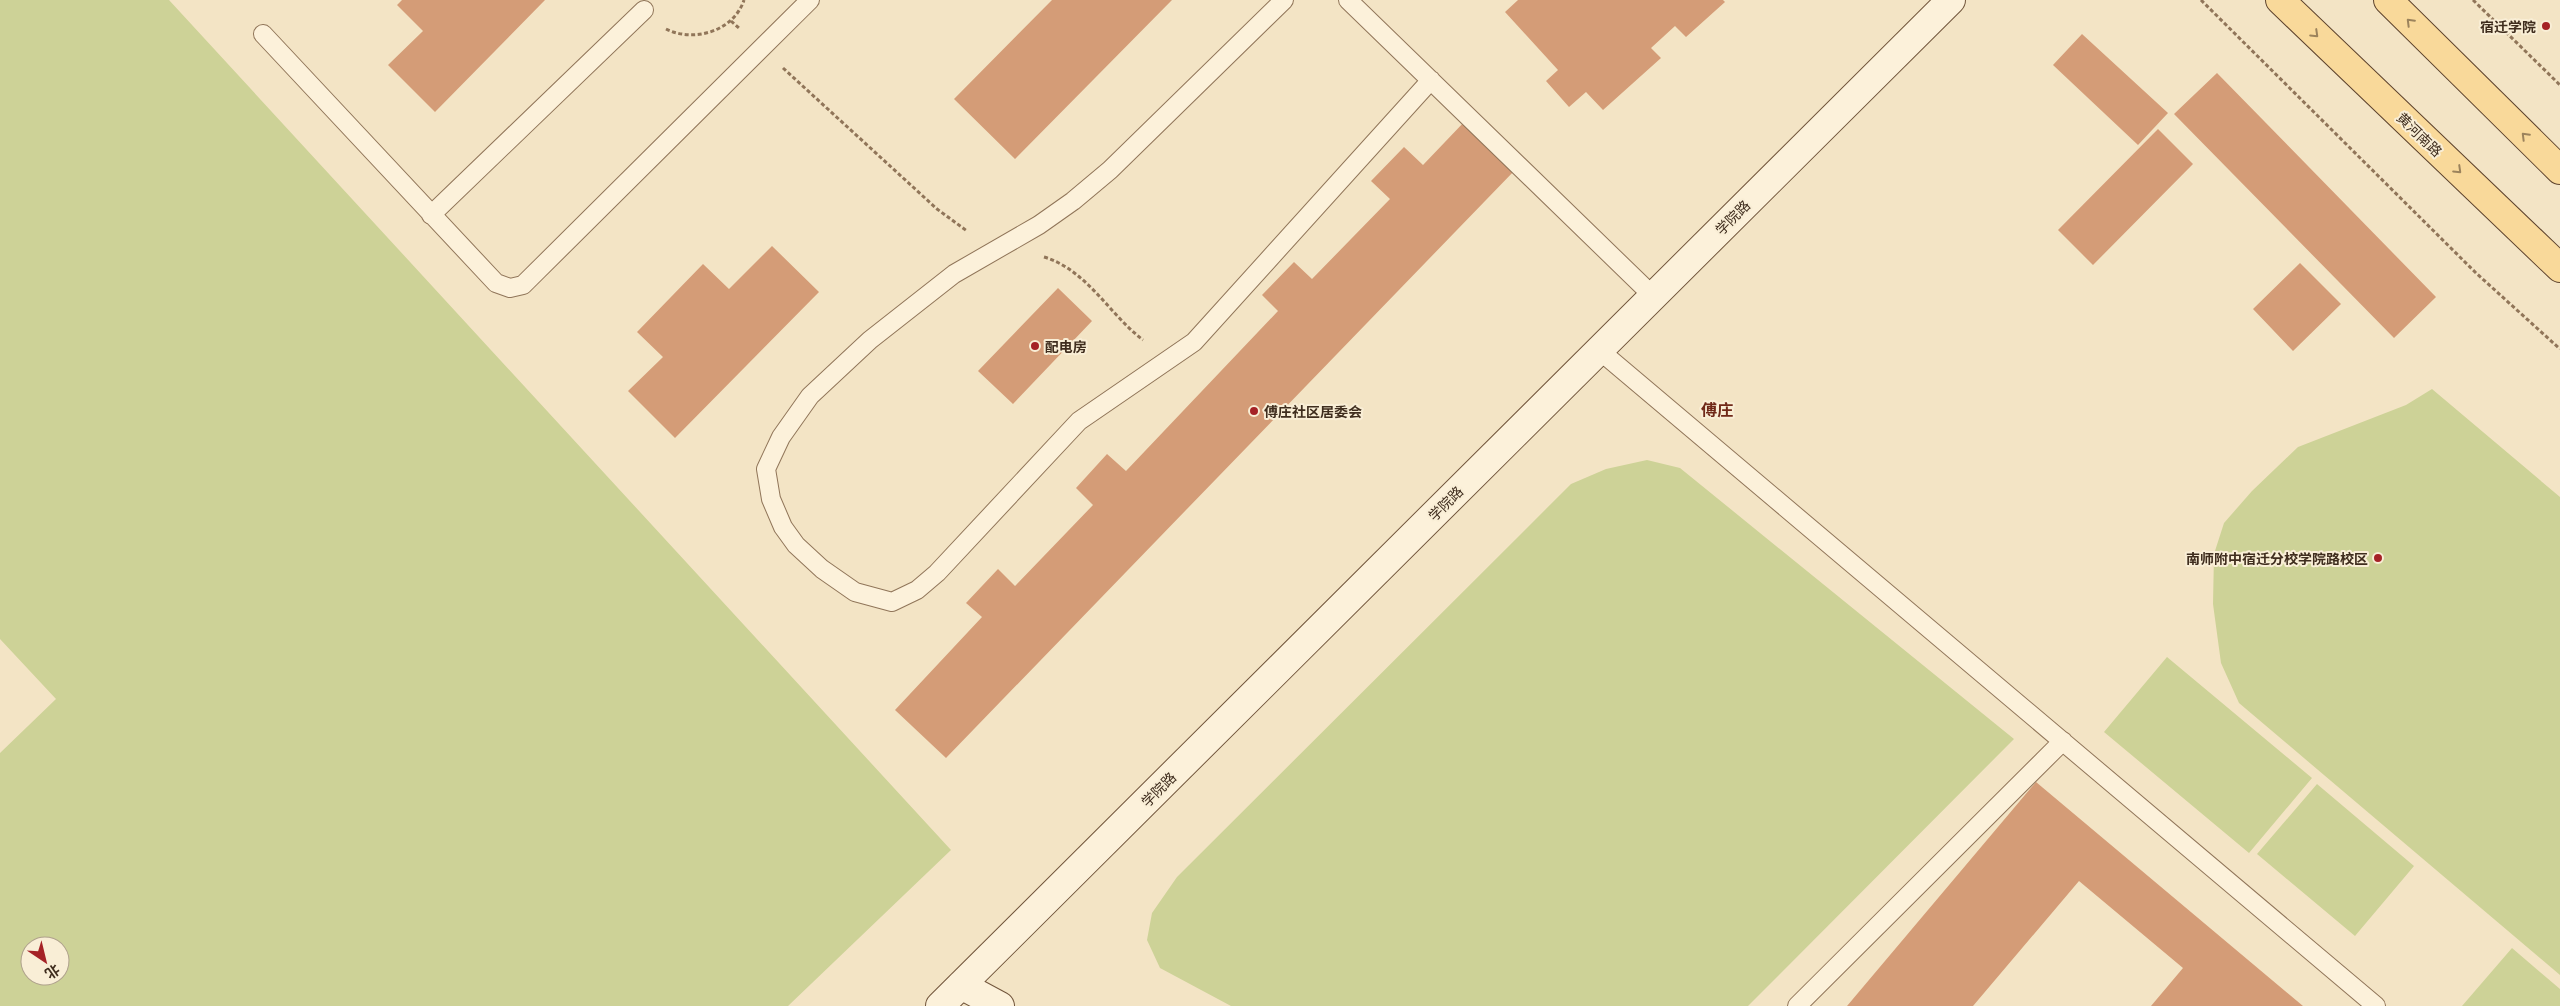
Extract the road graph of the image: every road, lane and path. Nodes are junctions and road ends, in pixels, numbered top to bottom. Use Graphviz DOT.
graph roads {
  1 [pos="744,0"];
  2 [pos="810,0"];
  3 [pos="1284,0"];
  4 [pos="1348,0"];
  5 [pos="1950,0"];
  6 [pos="2201,0"];
  7 [pos="2280,0"];
  8 [pos="2388,0"];
  9 [pos="2473,0"];
  10 [pos="644,10"];
  11 [pos="262,34"];
  12 [pos="762,48"];
  13 [pos="1431,80"];
  14 [pos="2560,85"];
  15 [pos="2560,170"];
  16 [pos="431,215"];
  17 [pos="1005,245"];
  18 [pos="2560,268"];
  19 [pos="1653,296"];
  20 [pos="2560,349"];
  21 [pos="1599,350"];
  22 [pos="1168,360"];
  23 [pos="2063,741"];
  24 [pos="961,985"];
  25 [pos="940,1006"];
  26 [pos="1000,1006"];
  27 [pos="1797,1006"];
  28 [pos="2376,1006"];
  1 -- 10 [label="path"];
  2 -- 12 [label="lane"];
  3 -- 17 [label="lane"];
  4 -- 13 [label="lane"];
  5 -- 19 [label="street, 学院路"];
  6 -- 20 [label="path"];
  7 -- 18 [label="main road, 黄河南路, one-way"];
  15 -- 8 [label="main road, one-way"];
  9 -- 14 [label="path"];
  10 -- 16 [label="lane"];
  11 -- 16 [label="lane"];
  12 -- 16 [label="lane"];
  12 -- 17 [label="path"];
  13 -- 19 [label="lane"];
  13 -- 22 [label="lane"];
  17 -- 22 [label="path"];
  17 -- 22 [label="lane"];
  19 -- 21 [label="street, 学院路"];
  21 -- 23 [label="lane"];
  21 -- 24 [label="street, 学院路"];
  23 -- 27 [label="lane"];
  23 -- 28 [label="lane"];
  24 -- 25 [label="street, 学院路"];
  24 -- 26 [label="street"];
}
